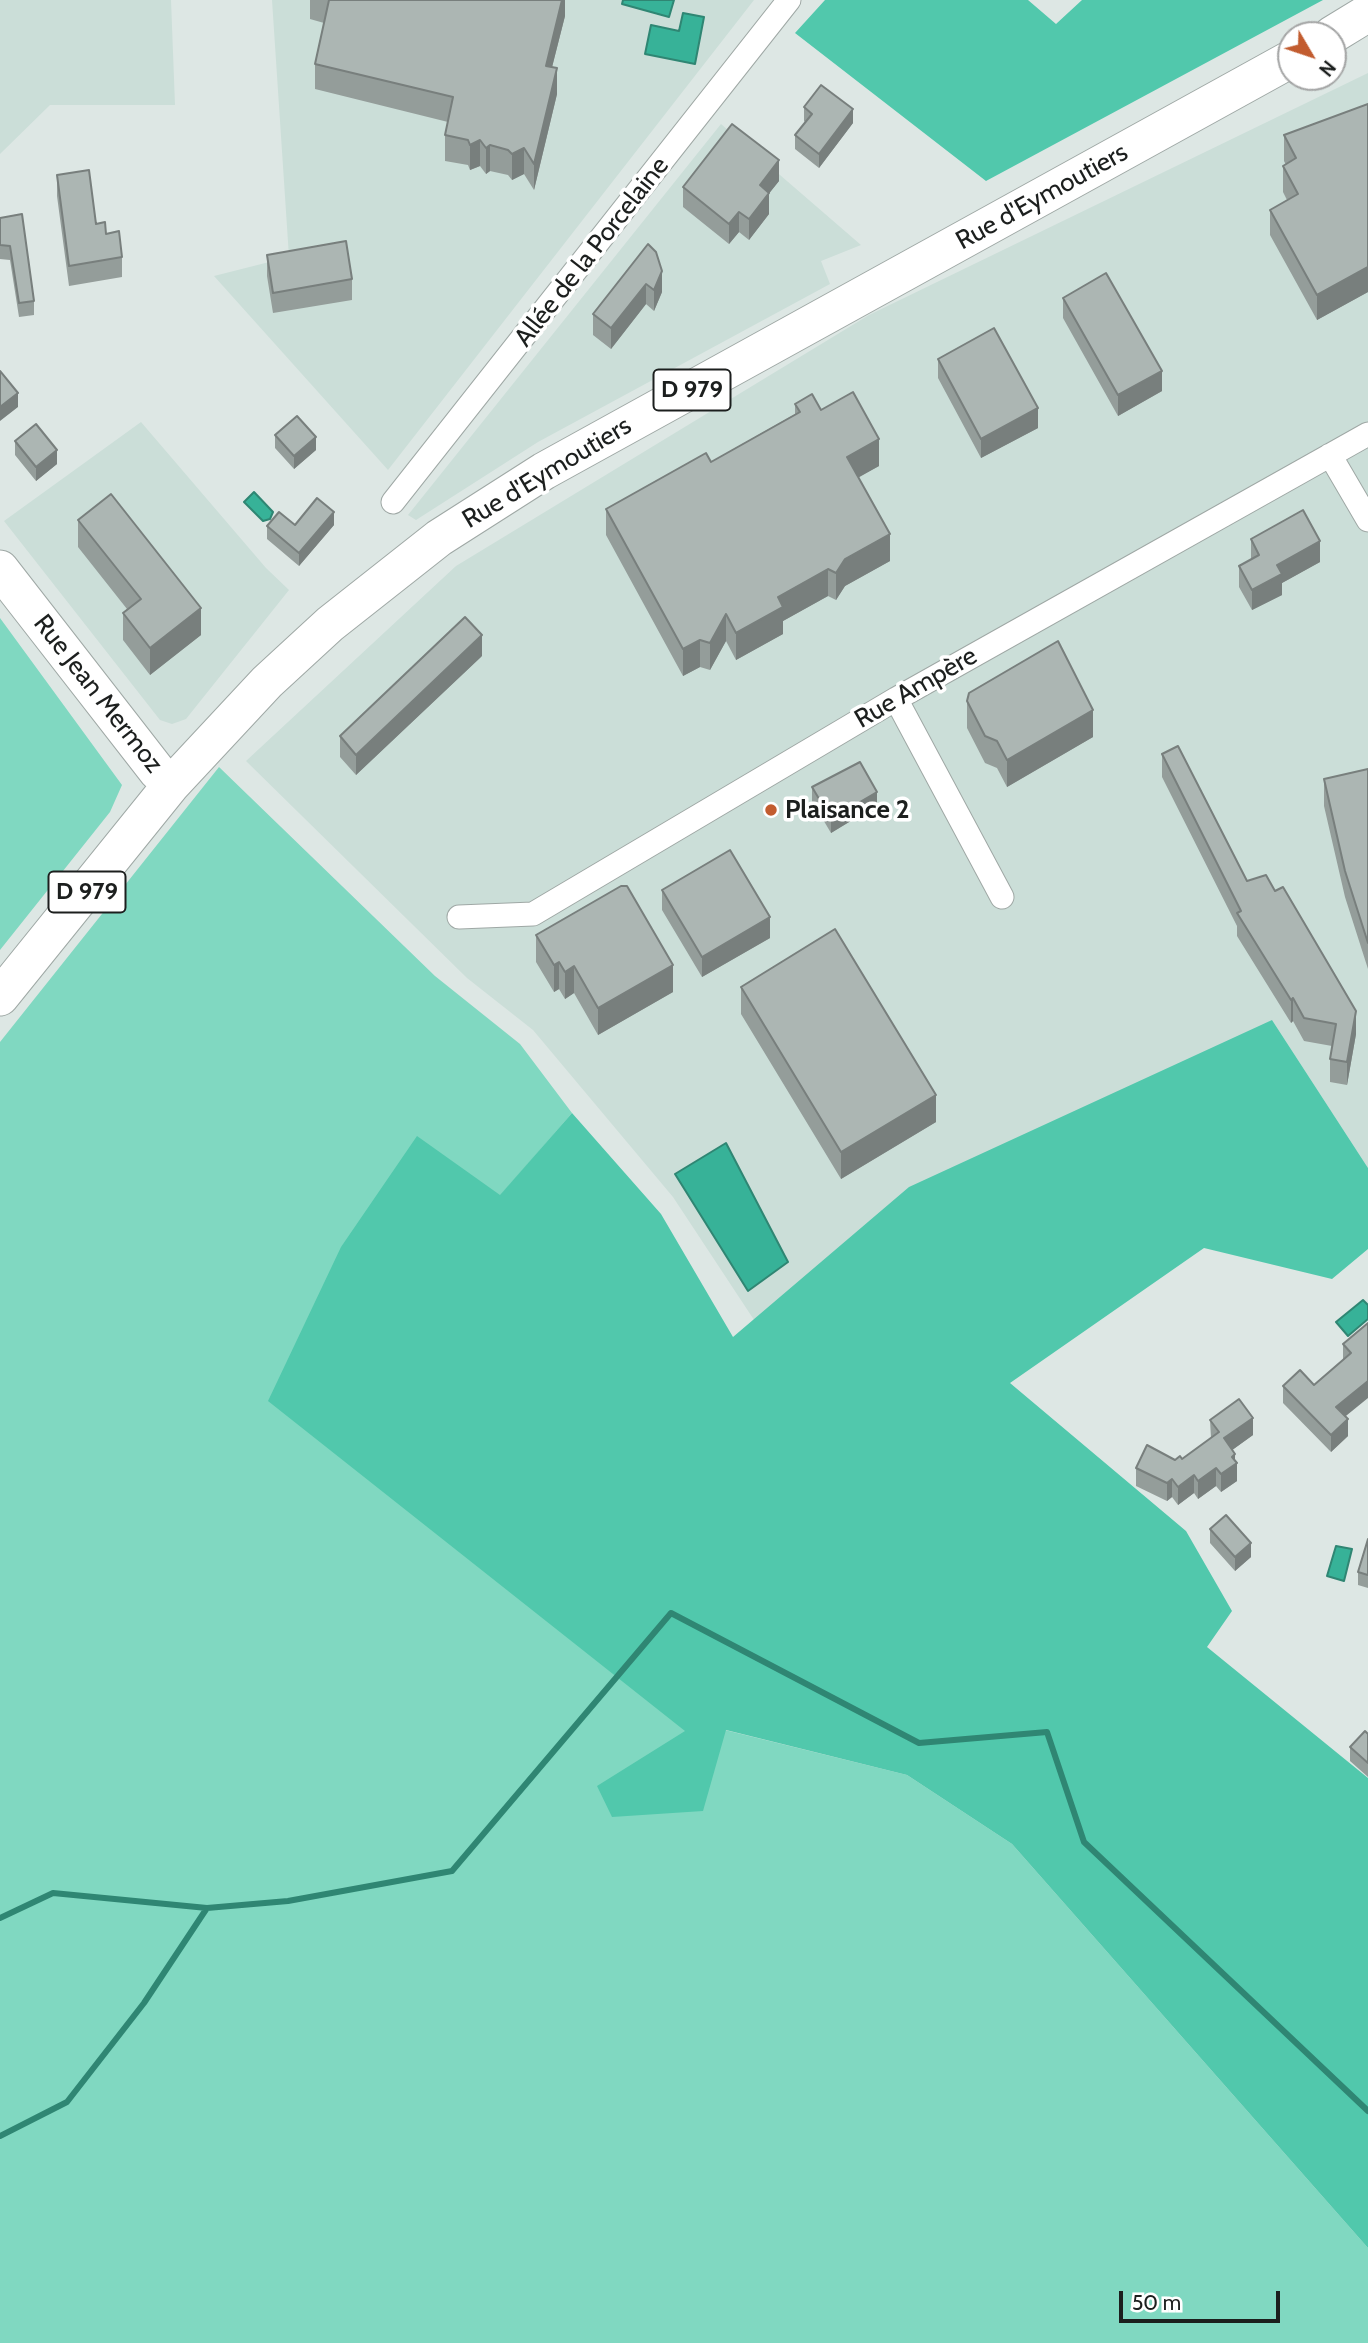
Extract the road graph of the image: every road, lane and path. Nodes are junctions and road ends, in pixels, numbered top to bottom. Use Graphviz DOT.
graph roads {
  1 [pos="789,0"];
  2 [pos="1368,13"];
  3 [pos="1347,26"];
  4 [pos="1368,40"];
  5 [pos="1347,47"];
  6 [pos="1277,69"];
  7 [pos="1368,434"];
  8 [pos="1330,455"];
  9 [pos="393,502"];
  10 [pos="1368,520"];
  11 [pos="0,569"];
  12 [pos="896,699"];
  13 [pos="171,785"];
  14 [pos="1002,897"];
  15 [pos="459,917"];
  16 [pos="0,997"];
  1 -- 9 [label="street, Allée de la Porcelaine"];
  2 -- 3 [label="main road"];
  4 -- 5 [label="main road"];
  6 -- 13 [label="main road, Rue d'Eymoutiers / D 979"];
  7 -- 8 [label="street, Rue Ampère"];
  8 -- 10 [label="street"];
  8 -- 12 [label="street, Rue Ampère"];
  11 -- 13 [label="main road, Rue Jean Mermoz"];
  12 -- 14 [label="street"];
  12 -- 15 [label="street, Rue Ampère"];
  13 -- 16 [label="main road, D 979"];
}
